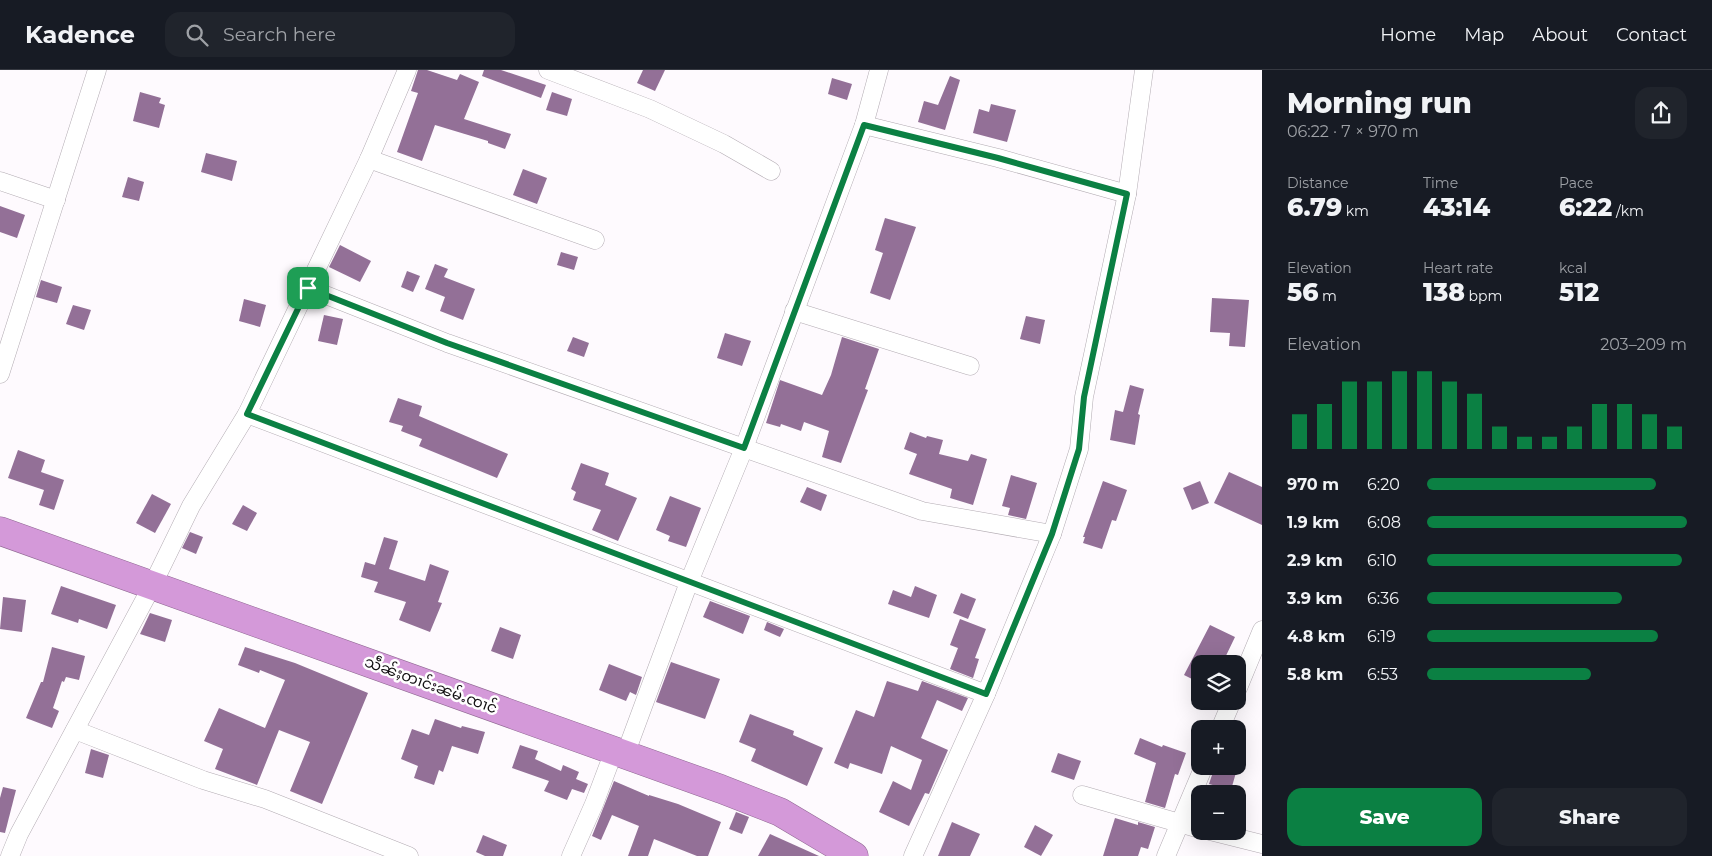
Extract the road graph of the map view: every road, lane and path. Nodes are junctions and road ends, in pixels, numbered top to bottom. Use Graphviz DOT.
graph roads {
  1 [pos="96,70"];
  2 [pos="407,70"];
  3 [pos="548,70"];
  4 [pos="879,70"];
  5 [pos="1144,70"];
  6 [pos="864,125"];
  7 [pos="369,159"];
  8 [pos="771,171"];
  9 [pos="0,181"];
  10 [pos="1127,194"];
  11 [pos="56,200"];
  12 [pos="595,240"];
  13 [pos="308,288"];
  14 [pos="794,310"];
  15 [pos="970,366"];
  16 [pos="0,374"];
  17 [pos="247,414"];
  18 [pos="744,448"];
  19 [pos="0,532"];
  20 [pos="1052,534"];
  21 [pos="689,582"];
  22 [pos="152,586"];
  23 [pos="1262,630"];
  24 [pos="1246,669"];
  25 [pos="986,694"];
  26 [pos="75,730"];
  27 [pos="620,753"];
  28 [pos="1200,775"];
  29 [pos="1082,795"];
  30 [pos="1180,824"];
  31 [pos="1191,827"];
  32 [pos="1246,840"];
  33 [pos="1262,844"];
  34 [pos="10,856"];
  35 [pos="409,856"];
  36 [pos="571,856"];
  37 [pos="854,856"];
  38 [pos="914,856"];
  39 [pos="1166,856"];
  1 -- 11 [label="street"];
  2 -- 7 [label="street"];
  3 -- 8 [label="street"];
  4 -- 6 [label="street"];
  5 -- 10 [label="street"];
  6 -- 10 [label="street"];
  6 -- 14 [label="street"];
  7 -- 12 [label="street"];
  7 -- 13 [label="street"];
  9 -- 11 [label="street"];
  10 -- 20 [label="street"];
  11 -- 16 [label="street"];
  13 -- 17 [label="street"];
  13 -- 18 [label="street"];
  14 -- 15 [label="street"];
  14 -- 18 [label="street"];
  17 -- 21 [label="street"];
  17 -- 22 [label="street"];
  18 -- 20 [label="street"];
  18 -- 21 [label="street"];
  19 -- 22 [label="highway, သဵၼ်ႈတၢင်းၼမ်ႉၸၢင်"];
  20 -- 25 [label="street"];
  21 -- 25 [label="street"];
  21 -- 27 [label="street"];
  22 -- 26 [label="street"];
  22 -- 27 [label="highway, သဵၼ်ႈတၢင်းၼမ်ႉၸၢင်"];
  23 -- 24 [label="street"];
  25 -- 38 [label="street"];
  26 -- 34 [label="street"];
  26 -- 35 [label="street"];
  27 -- 36 [label="street"];
  27 -- 37 [label="highway, သဵၼ်ႈတၢင်းၼမ်ႉၸၢင်"];
  28 -- 30 [label="street"];
  29 -- 30 [label="street"];
  30 -- 31 [label="street"];
  30 -- 39 [label="street"];
  32 -- 33 [label="street"];
}
